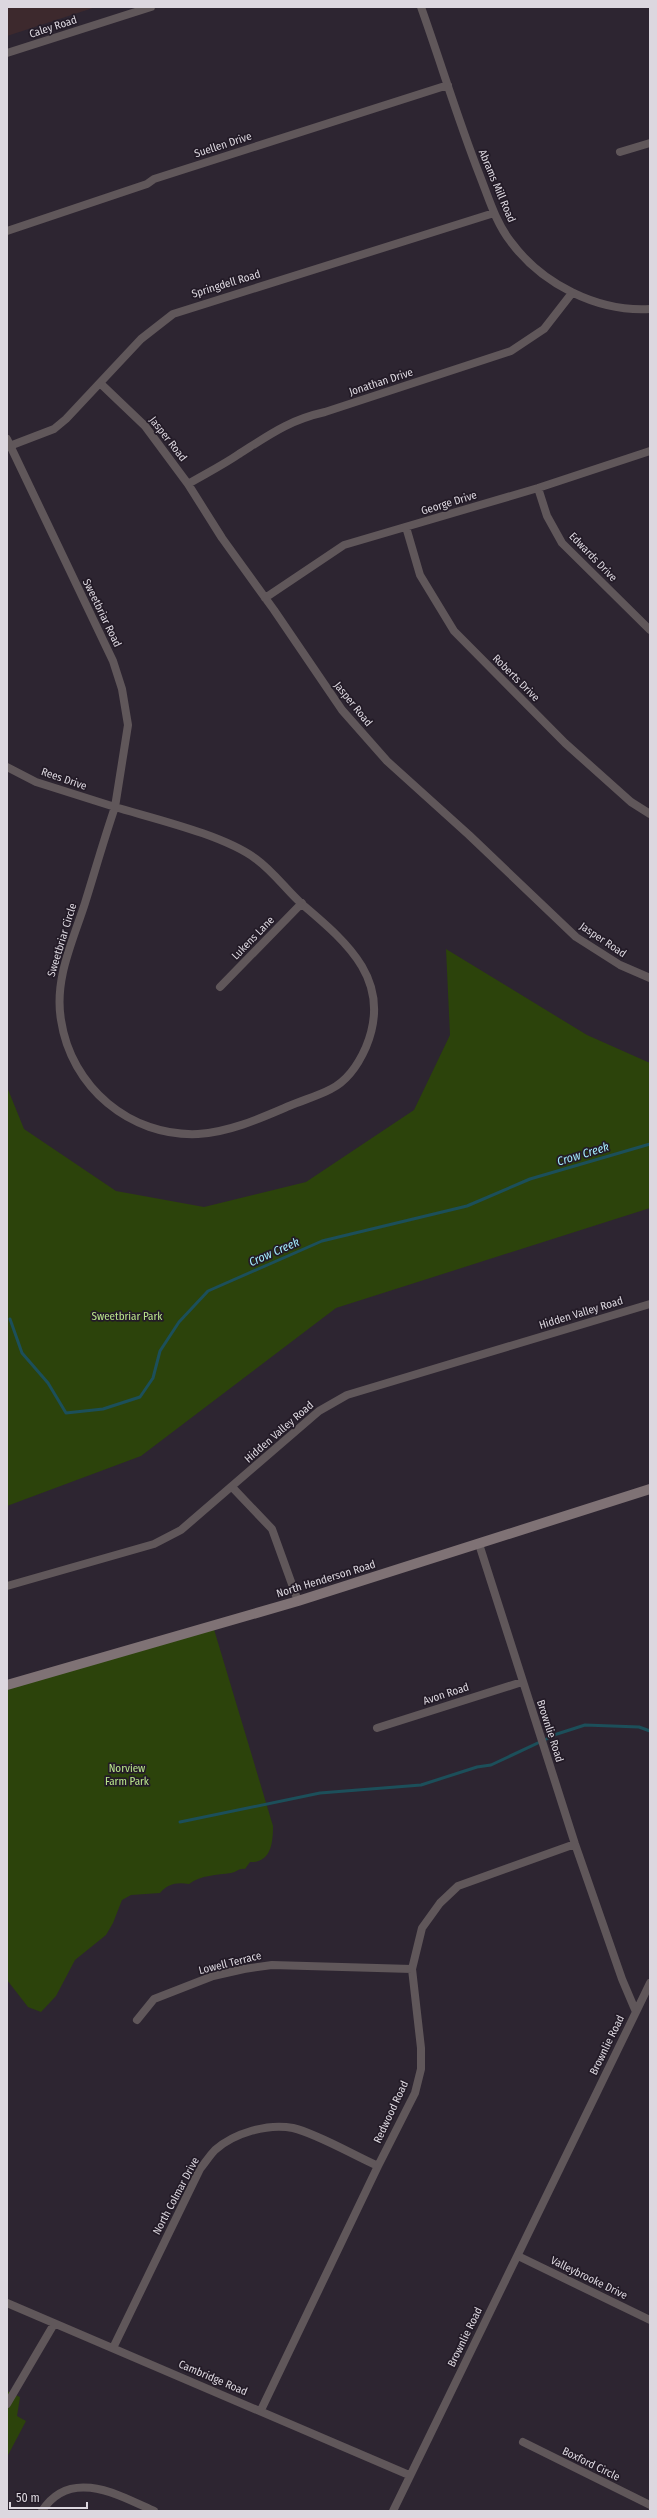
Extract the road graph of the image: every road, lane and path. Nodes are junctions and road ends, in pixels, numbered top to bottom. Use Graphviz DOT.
graph roads {
  1 [pos="151,7"];
  2 [pos="421,7"];
  3 [pos="7,53"];
  4 [pos="448,85"];
  5 [pos="650,143"];
  6 [pos="620,152"];
  7 [pos="494,212"];
  8 [pos="7,231"];
  9 [pos="572,293"];
  10 [pos="650,309"];
  11 [pos="101,384"];
  12 [pos="8,444"];
  13 [pos="650,451"];
  14 [pos="188,484"];
  15 [pos="538,488"];
  16 [pos="406,527"];
  17 [pos="265,598"];
  18 [pos="650,630"];
  19 [pos="7,767"];
  20 [pos="115,807"];
  21 [pos="650,814"];
  22 [pos="302,903"];
  23 [pos="650,978"];
  24 [pos="220,987"];
  25 [pos="650,1304"];
  26 [pos="232,1487"];
  27 [pos="650,1489"];
  28 [pos="479,1544"];
  29 [pos="7,1586"];
  30 [pos="298,1601"];
  31 [pos="522,1682"];
  32 [pos="7,1685"];
  33 [pos="378,1728"];
  34 [pos="575,1844"];
  35 [pos="412,1969"];
  36 [pos="650,1983"];
  37 [pos="636,2012"];
  38 [pos="137,2020"];
  39 [pos="378,2166"];
  40 [pos="518,2256"];
  41 [pos="7,2303"];
  42 [pos="650,2320"];
  43 [pos="54,2324"];
  44 [pos="113,2348"];
  45 [pos="7,2404"];
  46 [pos="261,2410"];
  47 [pos="523,2442"];
  48 [pos="409,2475"];
  49 [pos="650,2505"];
  50 [pos="42,2511"];
  51 [pos="154,2511"];
  52 [pos="393,2511"];
  1 -- 3 [label="street, Caley Road"];
  2 -- 4 [label="street, Abrams Mill Road"];
  4 -- 7 [label="street, Abrams Mill Road"];
  4 -- 8 [label="street, Suellen Drive"];
  5 -- 6 [label="street"];
  7 -- 9 [label="street, Abrams Mill Road"];
  7 -- 11 [label="street, Springdell Road"];
  9 -- 10 [label="street, Abrams Mill Road"];
  9 -- 14 [label="street, Jonathan Drive"];
  11 -- 12 [label="street, Springdell Road"];
  11 -- 14 [label="street, Jasper Road"];
  12 -- 20 [label="street, Sweetbriar Road"];
  13 -- 15 [label="street, George Drive"];
  14 -- 17 [label="street, Jasper Road"];
  15 -- 16 [label="street, George Drive"];
  15 -- 18 [label="street, Edwards Drive"];
  16 -- 17 [label="street, George Drive"];
  16 -- 21 [label="street, Roberts Drive"];
  17 -- 23 [label="street, Jasper Road"];
  19 -- 20 [label="street, Rees Drive"];
  20 -- 22 [label="street, Sweetbriar Circle"];
  20 -- 22 [label="street, Sweetbriar Circle"];
  22 -- 24 [label="street, Lukens Lane"];
  25 -- 26 [label="street, Hidden Valley Road"];
  26 -- 29 [label="street, Hidden Valley Road"];
  26 -- 30 [label="street"];
  27 -- 28 [label="street, North Henderson Road"];
  28 -- 30 [label="street, North Henderson Road"];
  28 -- 31 [label="street, Brownlie Road"];
  30 -- 32 [label="street, North Henderson Road"];
  31 -- 33 [label="street, Avon Road"];
  31 -- 34 [label="street, Brownlie Road"];
  34 -- 35 [label="street, Redwood Road"];
  34 -- 37 [label="street, Brownlie Road"];
  35 -- 38 [label="street, Lowell Terrace"];
  35 -- 39 [label="street, Redwood Road"];
  36 -- 37 [label="street"];
  37 -- 40 [label="street, Brownlie Road"];
  39 -- 44 [label="street, North Colmar Drive"];
  39 -- 46 [label="street, Redwood Road"];
  40 -- 42 [label="street, Valleybrooke Drive"];
  40 -- 48 [label="street, Brownlie Road"];
  41 -- 43 [label="street, Cambridge Road"];
  43 -- 44 [label="street, Cambridge Road"];
  43 -- 45 [label="street"];
  44 -- 46 [label="street, Cambridge Road"];
  46 -- 48 [label="street, Cambridge Road"];
  47 -- 49 [label="street, Boxford Circle"];
  48 -- 52 [label="street, Brownlie Road"];
  50 -- 51 [label="street"];
}
